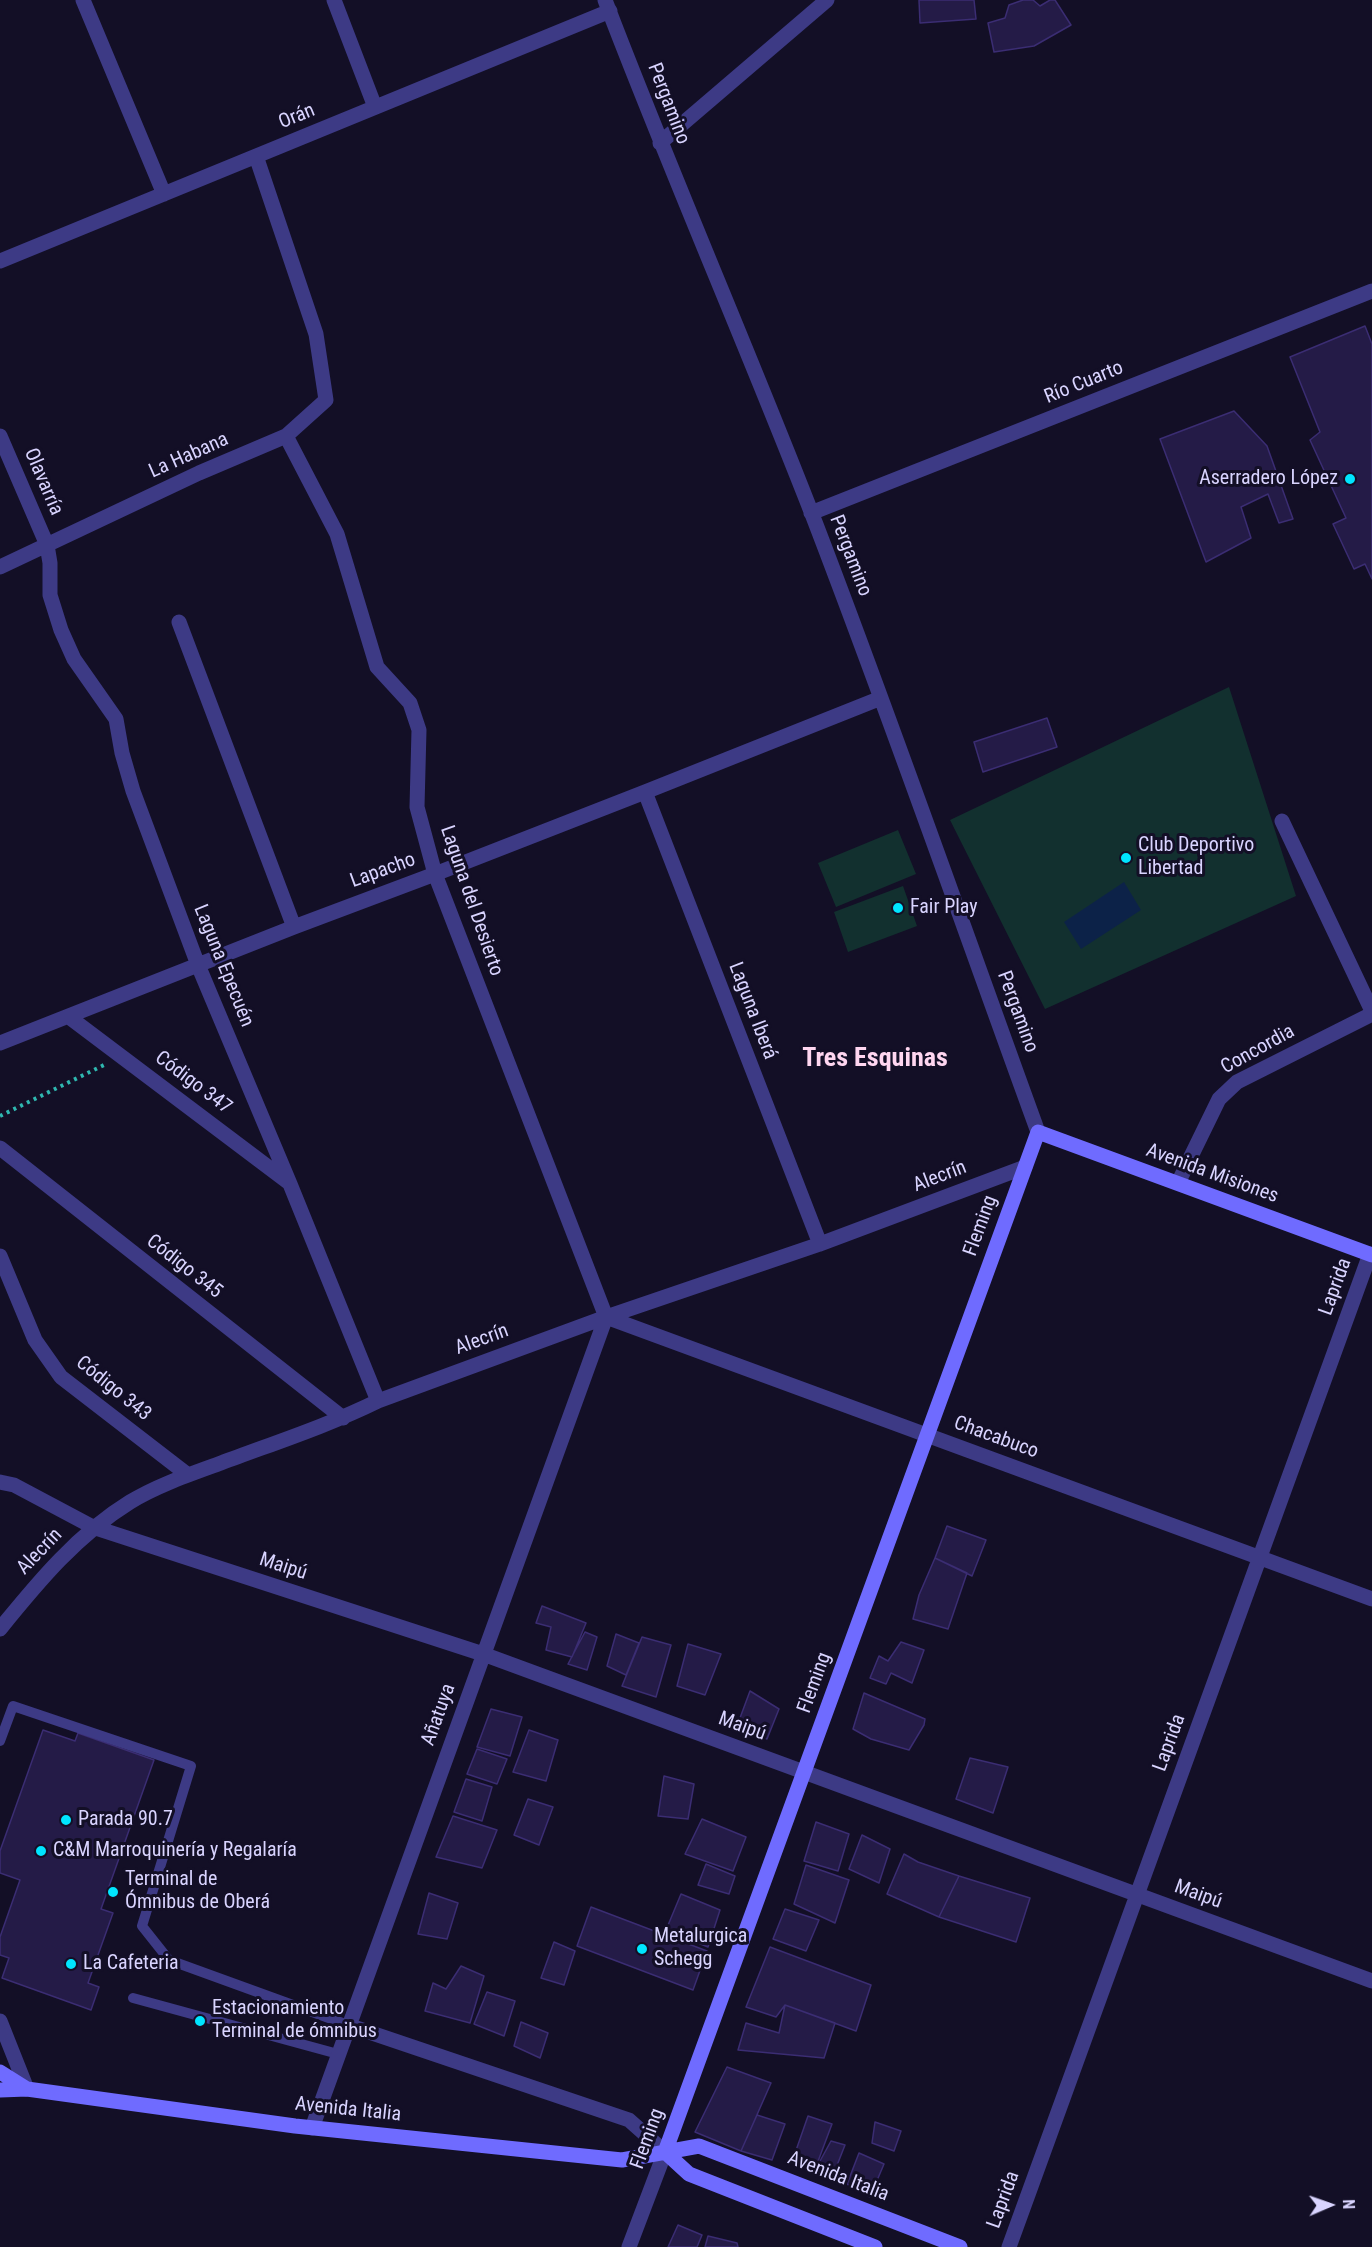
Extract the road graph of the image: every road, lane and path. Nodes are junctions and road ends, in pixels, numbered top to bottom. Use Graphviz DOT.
graph roads {
  1 [pos="83,0"];
  2 [pos="334,0"];
  3 [pos="826,0"];
  4 [pos="608,6"];
  5 [pos="375,107"];
  6 [pos="660,143"];
  7 [pos="256,156"];
  8 [pos="164,194"];
  9 [pos="0,261"];
  10 [pos="1372,291"];
  11 [pos="0,436"];
  12 [pos="286,436"];
  13 [pos="811,513"];
  14 [pos="46,545"];
  15 [pos="0,567"];
  16 [pos="179,622"];
  17 [pos="881,698"];
  18 [pos="645,792"];
  19 [pos="1282,821"];
  20 [pos="435,874"];
  21 [pos="294,927"];
  22 [pos="198,965"];
  23 [pos="1372,1013"];
  24 [pos="69,1017"];
  25 [pos="0,1043"];
  26 [pos="123,1056"];
  27 [pos="0,1116"];
  28 [pos="1038,1132"];
  29 [pos="0,1148"];
  30 [pos="1025,1167"];
  31 [pos="1178,1183"];
  32 [pos="290,1184"];
  33 [pos="820,1244"];
  34 [pos="1371,1254"];
  35 [pos="0,1256"];
  36 [pos="606,1317"];
  37 [pos="378,1401"];
  38 [pos="343,1418"];
  39 [pos="927,1435"];
  40 [pos="188,1475"];
  41 [pos="0,1482"];
  42 [pos="93,1527"];
  43 [pos="1260,1558"];
  44 [pos="1372,1599"];
  45 [pos="0,1629"];
  46 [pos="483,1654"];
  47 [pos="0,1741"];
  48 [pos="805,1772"];
  49 [pos="1137,1895"];
  50 [pos="1372,1981"];
  51 [pos="133,1998"];
  52 [pos="0,2021"];
  53 [pos="348,2025"];
  54 [pos="338,2054"];
  55 [pos="0,2072"];
  56 [pos="27,2088"];
  57 [pos="0,2090"];
  58 [pos="312,2128"];
  59 [pos="665,2152"];
  60 [pos="629,2247"];
  61 [pos="874,2247"];
  62 [pos="960,2247"];
  63 [pos="1009,2247"];
  1 -- 8 [label="street"];
  2 -- 5 [label="street"];
  3 -- 6 [label="street"];
  4 -- 5 [label="street, Orán"];
  4 -- 6 [label="street, Pergamino"];
  5 -- 7 [label="street, Orán"];
  6 -- 13 [label="street, Pergamino"];
  7 -- 8 [label="street, Orán"];
  7 -- 12 [label="street, La Habana"];
  8 -- 9 [label="street, Orán"];
  10 -- 13 [label="street, Río Cuarto"];
  11 -- 14 [label="street, Olavarría"];
  12 -- 14 [label="street, La Habana"];
  12 -- 20 [label="street, Laguna del Desierto"];
  13 -- 17 [label="street, Pergamino"];
  14 -- 15 [label="street, La Habana"];
  14 -- 22 [label="street, Laguna Epecuén"];
  16 -- 21 [label="street"];
  17 -- 18 [label="street, Lapacho"];
  17 -- 28 [label="street, Pergamino"];
  18 -- 20 [label="street, Lapacho"];
  18 -- 33 [label="street, Laguna Iberá"];
  19 -- 23 [label="street"];
  20 -- 21 [label="street, Lapacho"];
  20 -- 36 [label="street, Laguna del Desierto"];
  21 -- 22 [label="street, Lapacho"];
  22 -- 24 [label="street, Lapacho"];
  22 -- 32 [label="street, Laguna Epecuén"];
  23 -- 31 [label="street, Concordia"];
  24 -- 25 [label="street, Lapacho"];
  24 -- 26 [label="street, Código 347"];
  26 -- 27 [label="path"];
  26 -- 32 [label="street, Código 347"];
  28 -- 30 [label="main road, Fleming"];
  28 -- 31 [label="main road, Avenida Misiones"];
  29 -- 38 [label="street, Código 345"];
  30 -- 33 [label="street, Alecrín"];
  30 -- 39 [label="main road, Fleming"];
  31 -- 34 [label="main road, Avenida Misiones"];
  32 -- 37 [label="street, Laguna Epecuén"];
  33 -- 36 [label="street, Alecrín"];
  34 -- 43 [label="street, Laprida"];
  35 -- 40 [label="street, Código 343"];
  36 -- 37 [label="street, Alecrín"];
  36 -- 39 [label="street, Chacabuco"];
  36 -- 46 [label="street, Añatuya"];
  37 -- 38 [label="street, Alecrín"];
  38 -- 40 [label="street, Alecrín"];
  39 -- 43 [label="street, Chacabuco"];
  39 -- 48 [label="main road, Fleming"];
  40 -- 42 [label="street, Alecrín"];
  41 -- 42 [label="street, Maipú"];
  42 -- 45 [label="street, Alecrín"];
  42 -- 46 [label="street, Maipú"];
  43 -- 44 [label="street, Chacabuco"];
  43 -- 49 [label="street, Laprida"];
  46 -- 48 [label="street, Maipú"];
  46 -- 53 [label="street, Añatuya"];
  47 -- 53 [label="lane"];
  48 -- 49 [label="street, Maipú"];
  48 -- 59 [label="main road, Fleming"];
  49 -- 50 [label="street, Maipú"];
  49 -- 63 [label="street, Laprida"];
  51 -- 54 [label="lane"];
  52 -- 56 [label="street"];
  53 -- 54 [label="street, Añatuya"];
  53 -- 59 [label="street"];
  54 -- 58 [label="street, Añatuya"];
  55 -- 56 [label="main road, Avenida Italia"];
  56 -- 57 [label="main road, Avenida Italia"];
  56 -- 58 [label="main road, Avenida Italia"];
  58 -- 59 [label="main road, Avenida Italia"];
  59 -- 60 [label="street, Fleming"];
  59 -- 61 [label="main road"];
  59 -- 62 [label="main road, Avenida Italia"];
}
